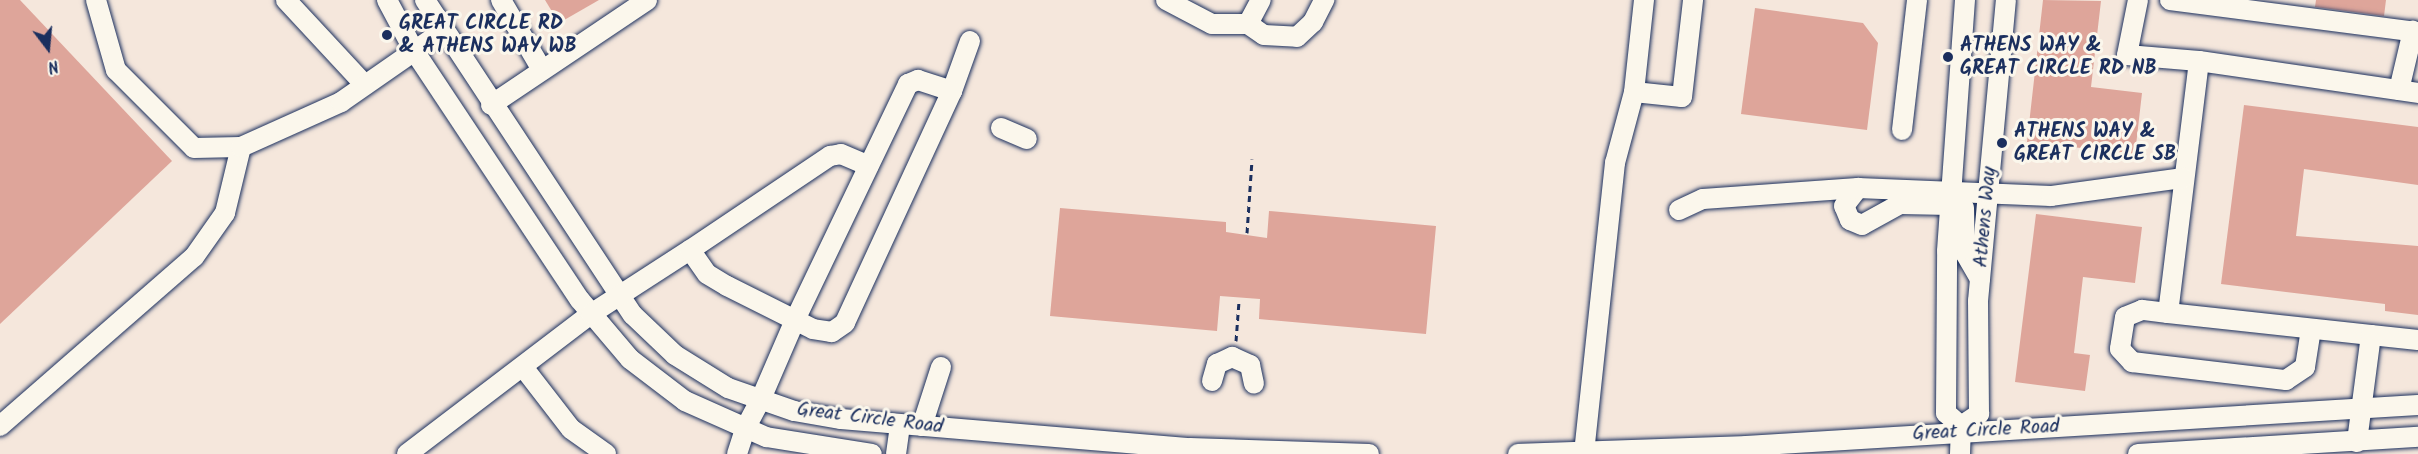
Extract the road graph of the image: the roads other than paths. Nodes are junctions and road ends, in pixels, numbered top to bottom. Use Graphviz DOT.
graph roads {
  1 [pos="96,0"];
  2 [pos="286,0"];
  3 [pos="387,0"];
  4 [pos="425,0"];
  5 [pos="501,0"];
  6 [pos="647,0"];
  7 [pos="1166,0"];
  8 [pos="1261,0"];
  9 [pos="1323,0"];
  10 [pos="1644,0"];
  11 [pos="1693,0"];
  12 [pos="1917,0"];
  13 [pos="1965,0"];
  14 [pos="2006,0"];
  15 [pos="2138,0"];
  16 [pos="2170,0"];
  17 [pos="1248,24"];
  18 [pos="443,31"];
  19 [pos="2415,32"];
  20 [pos="970,41"];
  21 [pos="413,49"];
  22 [pos="2199,61"];
  23 [pos="542,70"];
  24 [pos="365,85"];
  25 [pos="952,91"];
  26 [pos="1634,92"];
  27 [pos="2409,92"];
  28 [pos="491,105"];
  29 [pos="1001,128"];
  30 [pos="1902,129"];
  31 [pos="1027,139"];
  32 [pos="241,147"];
  33 [pos="869,166"];
  34 [pos="2183,178"];
  35 [pos="1858,188"];
  36 [pos="1988,192"];
  37 [pos="1951,198"];
  38 [pos="1679,210"];
  39 [pos="690,250"];
  40 [pos="1980,279"];
  41 [pos="618,295"];
  42 [pos="2169,313"];
  43 [pos="591,314"];
  44 [pos="795,320"];
  45 [pos="2311,329"];
  46 [pos="2371,335"];
  47 [pos="2418,340"];
  48 [pos="523,367"];
  49 [pos="941,367"];
  50 [pos="1212,381"];
  51 [pos="1254,384"];
  52 [pos="760,401"];
  53 [pos="2418,405"];
  54 [pos="2360,408"];
  55 [pos="900,424"];
  56 [pos="0,426"];
  57 [pos="922,426"];
  58 [pos="746,427"];
  59 [pos="1960,429"];
  60 [pos="2418,437"];
  61 [pos="2357,442"];
  62 [pos="1190,451"];
  63 [pos="1311,453"];
  64 [pos="1584,453"];
  65 [pos="407,454"];
  66 [pos="606,454"];
  67 [pos="737,454"];
  68 [pos="872,454"];
  69 [pos="896,454"];
  70 [pos="1369,454"];
  71 [pos="1518,454"];
  72 [pos="1960,454"];
  73 [pos="2138,454"];
  1 -- 32 [label="street"];
  2 -- 24 [label="street"];
  3 -- 21 [label="street, Great Circle Road"];
  4 -- 18 [label="street, Great Circle Road"];
  5 -- 23 [label="street"];
  6 -- 23 [label="street"];
  7 -- 17 [label="street"];
  8 -- 17 [label="street"];
  9 -- 17 [label="street"];
  10 -- 26 [label="street"];
  11 -- 26 [label="street"];
  12 -- 30 [label="street"];
  13 -- 37 [label="street, Athens Way"];
  14 -- 36 [label="street, Athens Way"];
  15 -- 22 [label="street"];
  16 -- 19 [label="street"];
  18 -- 21 [label="street"];
  18 -- 28 [label="street, Great Circle Road"];
  19 -- 27 [label="street"];
  20 -- 25 [label="street"];
  21 -- 24 [label="street"];
  21 -- 43 [label="street, Great Circle Road"];
  22 -- 27 [label="street"];
  22 -- 34 [label="street"];
  23 -- 28 [label="street"];
  24 -- 32 [label="street"];
  25 -- 33 [label="street"];
  25 -- 44 [label="street"];
  26 -- 64 [label="street"];
  28 -- 41 [label="street, Great Circle Road"];
  29 -- 31 [label="street"];
  32 -- 56 [label="street"];
  33 -- 39 [label="street"];
  33 -- 44 [label="street"];
  34 -- 36 [label="street"];
  34 -- 42 [label="street"];
  35 -- 37 [label="street"];
  35 -- 37 [label="street"];
  35 -- 38 [label="street"];
  36 -- 37 [label="street"];
  36 -- 40 [label="street, Athens Way"];
  37 -- 40 [label="street"];
  37 -- 59 [label="street, Athens Way"];
  39 -- 41 [label="street"];
  39 -- 44 [label="street"];
  40 -- 59 [label="street, Athens Way"];
  41 -- 43 [label="street"];
  41 -- 52 [label="street, Great Circle Road"];
  42 -- 45 [label="street"];
  42 -- 45 [label="street"];
  43 -- 48 [label="street"];
  43 -- 58 [label="street, Great Circle Road"];
  44 -- 52 [label="street"];
  45 -- 46 [label="street"];
  46 -- 47 [label="street"];
  46 -- 54 [label="street"];
  48 -- 65 [label="street"];
  48 -- 66 [label="street"];
  49 -- 57 [label="street"];
  50 -- 51 [label="street"];
  52 -- 55 [label="street, Great Circle Road"];
  52 -- 58 [label="street"];
  53 -- 54 [label="street, Great Circle Road"];
  54 -- 59 [label="street, Great Circle Road"];
  54 -- 61 [label="street"];
  55 -- 57 [label="street, Great Circle Road"];
  55 -- 69 [label="street"];
  57 -- 62 [label="street, Great Circle Road"];
  58 -- 67 [label="street"];
  58 -- 68 [label="street, Great Circle Road"];
  59 -- 64 [label="street, Great Circle Road"];
  59 -- 72 [label="street, Athens Way"];
  60 -- 61 [label="street"];
  61 -- 73 [label="street"];
  62 -- 63 [label="street, Great Circle Road"];
  63 -- 70 [label="street, Great Circle Road"];
  64 -- 71 [label="street, Great Circle Road"];
}
